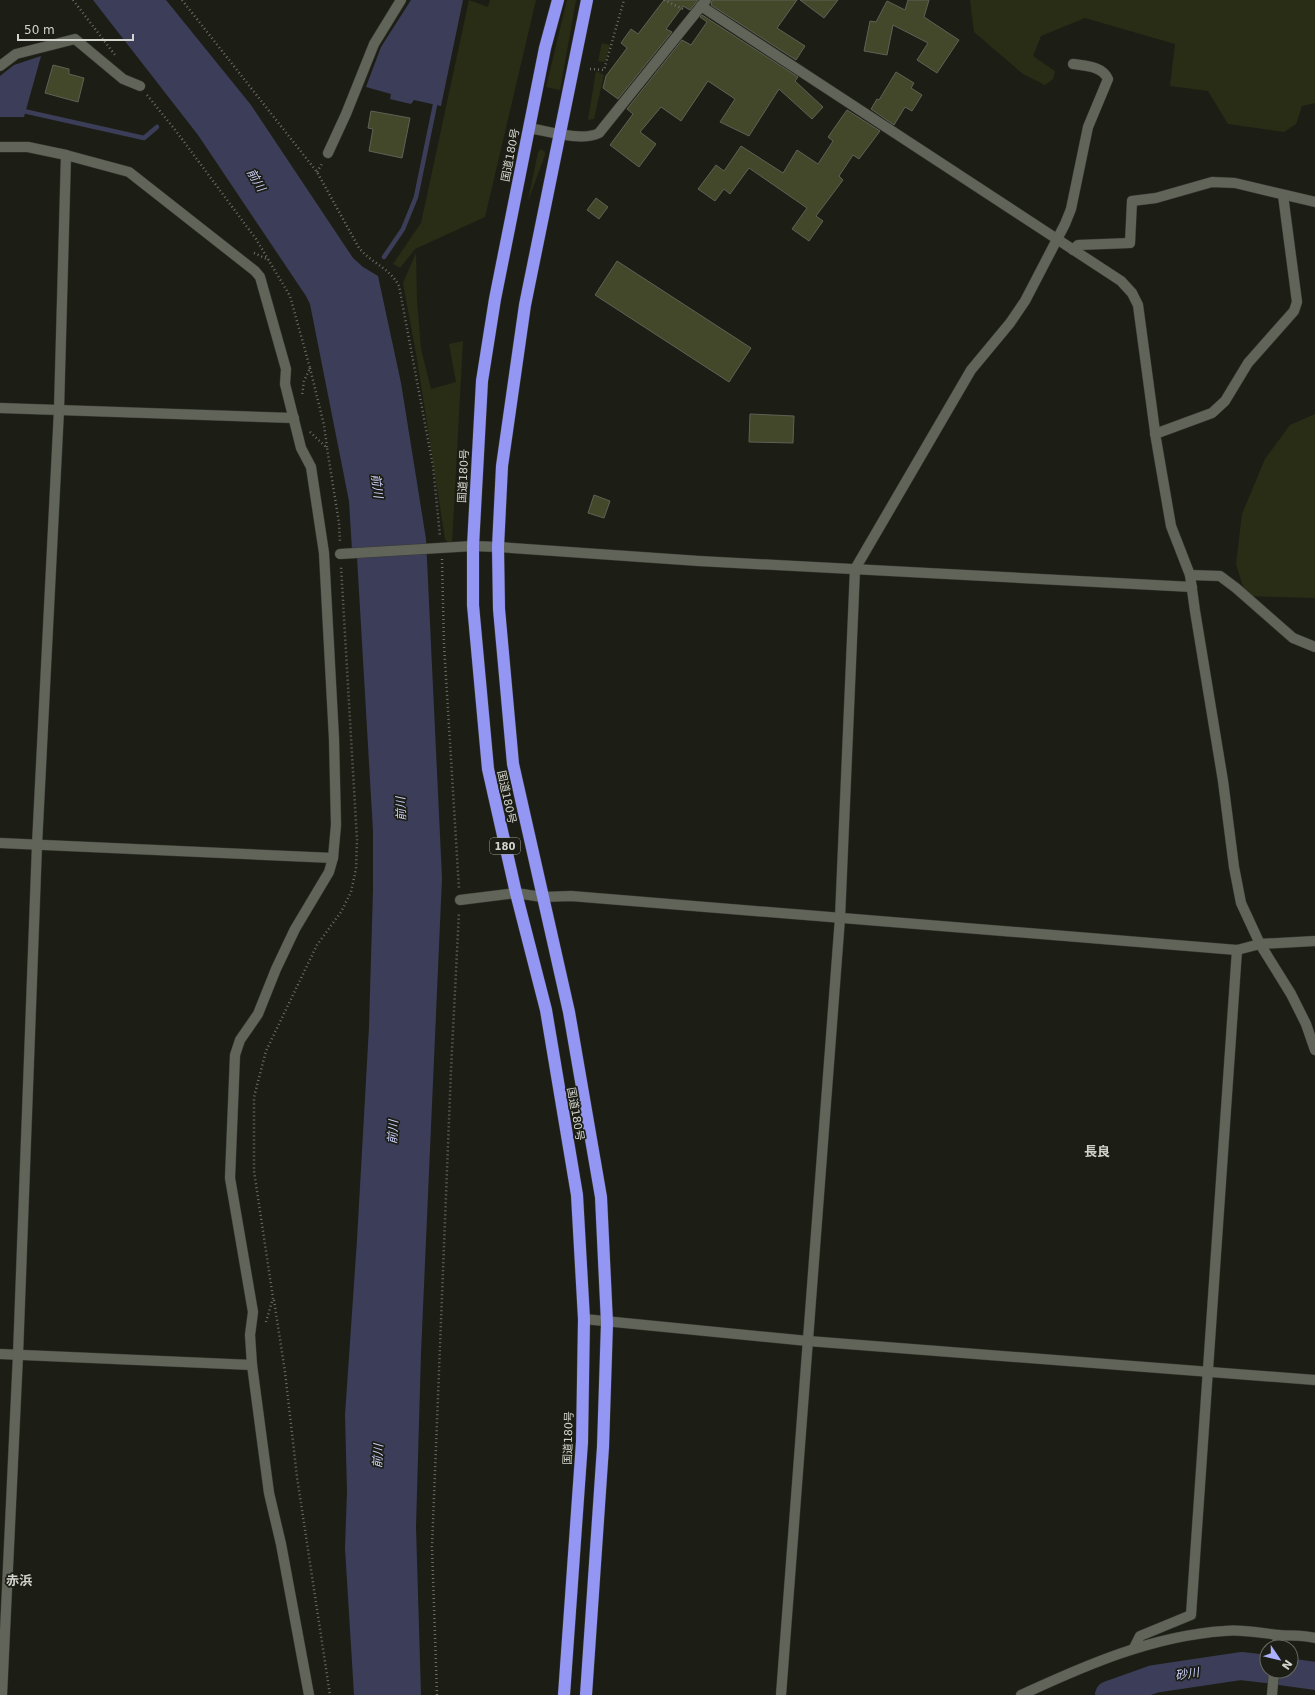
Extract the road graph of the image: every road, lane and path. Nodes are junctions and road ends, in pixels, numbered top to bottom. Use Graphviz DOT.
graph roads {
  1 [pos="73,0"];
  2 [pos="182,0"];
  3 [pos="402,0"];
  4 [pos="558,0"];
  5 [pos="587,0"];
  6 [pos="624,0"];
  7 [pos="664,0"];
  8 [pos="704,3"];
  9 [pos="694,16"];
  10 [pos="116,55"];
  11 [pos="1073,64"];
  12 [pos="0,66"];
  13 [pos="590,69"];
  14 [pos="140,86"];
  15 [pos="529,128"];
  16 [pos="561,134"];
  17 [pos="0,146"];
  18 [pos="328,153"];
  19 [pos="66,155"];
  20 [pos="1283,195"];
  21 [pos="1315,202"];
  22 [pos="1056,239"];
  23 [pos="1073,250"];
  24 [pos="310,368"];
  25 [pos="0,408"];
  26 [pos="59,410"];
  27 [pos="294,418"];
  28 [pos="1155,434"];
  29 [pos="327,448"];
  30 [pos="473,546"];
  31 [pos="498,547"];
  32 [pos="437,550"];
  33 [pos="343,554"];
  34 [pos="855,569"];
  35 [pos="1190,575"];
  36 [pos="1192,587"];
  37 [pos="1315,647"];
  38 [pos="0,843"];
  39 [pos="38,845"];
  40 [pos="333,858"];
  41 [pos="516,893"];
  42 [pos="542,897"];
  43 [pos="460,900"];
  44 [pos="840,918"];
  45 [pos="1315,941"];
  46 [pos="1260,944"];
  47 [pos="1237,950"];
  48 [pos="1315,1050"];
  49 [pos="273,1298"];
  50 [pos="584,1319"];
  51 [pos="607,1323"];
  52 [pos="264,1328"];
  53 [pos="808,1341"];
  54 [pos="0,1354"];
  55 [pos="18,1355"];
  56 [pos="252,1365"];
  57 [pos="1208,1371"];
  58 [pos="1315,1380"];
  59 [pos="1314,1635"];
  60 [pos="1270,1639"];
  61 [pos="1289,1639"];
  62 [pos="1134,1648"];
  63 [pos="1273,1679"];
  64 [pos="2,1695"];
  65 [pos="309,1695"];
  66 [pos="330,1695"];
  67 [pos="436,1695"];
  68 [pos="564,1695"];
  69 [pos="586,1695"];
  70 [pos="781,1695"];
  71 [pos="1021,1695"];
  72 [pos="1272,1695"];
  1 -- 10 [label="path"];
  2 -- 32 [label="path"];
  3 -- 18 [label="street"];
  4 -- 15 [label="highway, 国道180号 / 180"];
  5 -- 16 [label="highway, 国道180号 / 180"];
  6 -- 13 [label="path"];
  7 -- 9 [label="path"];
  8 -- 9 [label="street"];
  8 -- 22 [label="street"];
  9 -- 16 [label="street"];
  11 -- 22 [label="street"];
  12 -- 14 [label="street"];
  14 -- 24 [label="path"];
  15 -- 16 [label="street"];
  15 -- 30 [label="highway, 国道180号 / 180"];
  16 -- 31 [label="highway, 国道180号 / 180"];
  17 -- 19 [label="street"];
  19 -- 26 [label="street"];
  19 -- 27 [label="street"];
  20 -- 21 [label="street"];
  20 -- 23 [label="street"];
  20 -- 28 [label="street"];
  22 -- 23 [label="street"];
  22 -- 34 [label="street"];
  23 -- 28 [label="street"];
  24 -- 27 [label="path"];
  24 -- 29 [label="path"];
  25 -- 26 [label="street"];
  26 -- 27 [label="street"];
  26 -- 39 [label="street"];
  27 -- 29 [label="path"];
  27 -- 40 [label="street"];
  28 -- 35 [label="street"];
  29 -- 33 [label="path"];
  30 -- 31 [label="street"];
  30 -- 32 [label="street"];
  30 -- 41 [label="highway, 国道180号 / 180"];
  31 -- 34 [label="street"];
  31 -- 42 [label="highway, 国道180号 / 180"];
  32 -- 33 [label="street"];
  32 -- 43 [label="path"];
  33 -- 49 [label="path"];
  34 -- 36 [label="street"];
  34 -- 44 [label="street"];
  35 -- 36 [label="street"];
  35 -- 37 [label="street"];
  36 -- 46 [label="street"];
  38 -- 39 [label="street"];
  39 -- 40 [label="street"];
  39 -- 55 [label="street"];
  40 -- 56 [label="street"];
  41 -- 42 [label="street"];
  41 -- 43 [label="street"];
  41 -- 50 [label="highway, 国道180号 / 180"];
  42 -- 44 [label="street"];
  42 -- 51 [label="highway, 国道180号 / 180"];
  43 -- 67 [label="path"];
  44 -- 47 [label="street"];
  44 -- 53 [label="street"];
  45 -- 46 [label="street"];
  46 -- 47 [label="street"];
  46 -- 48 [label="street"];
  47 -- 57 [label="street"];
  49 -- 52 [label="path"];
  49 -- 66 [label="path"];
  50 -- 51 [label="street"];
  50 -- 68 [label="highway, 国道180号 / 180"];
  51 -- 53 [label="street"];
  51 -- 69 [label="highway, 国道180号 / 180"];
  53 -- 57 [label="street"];
  53 -- 70 [label="street"];
  54 -- 55 [label="street"];
  55 -- 56 [label="street"];
  55 -- 64 [label="street"];
  56 -- 65 [label="street"];
  57 -- 58 [label="street"];
  57 -- 62 [label="street"];
  59 -- 61 [label="street"];
  60 -- 62 [label="street"];
  62 -- 71 [label="street"];
  63 -- 72 [label="street"];
}
